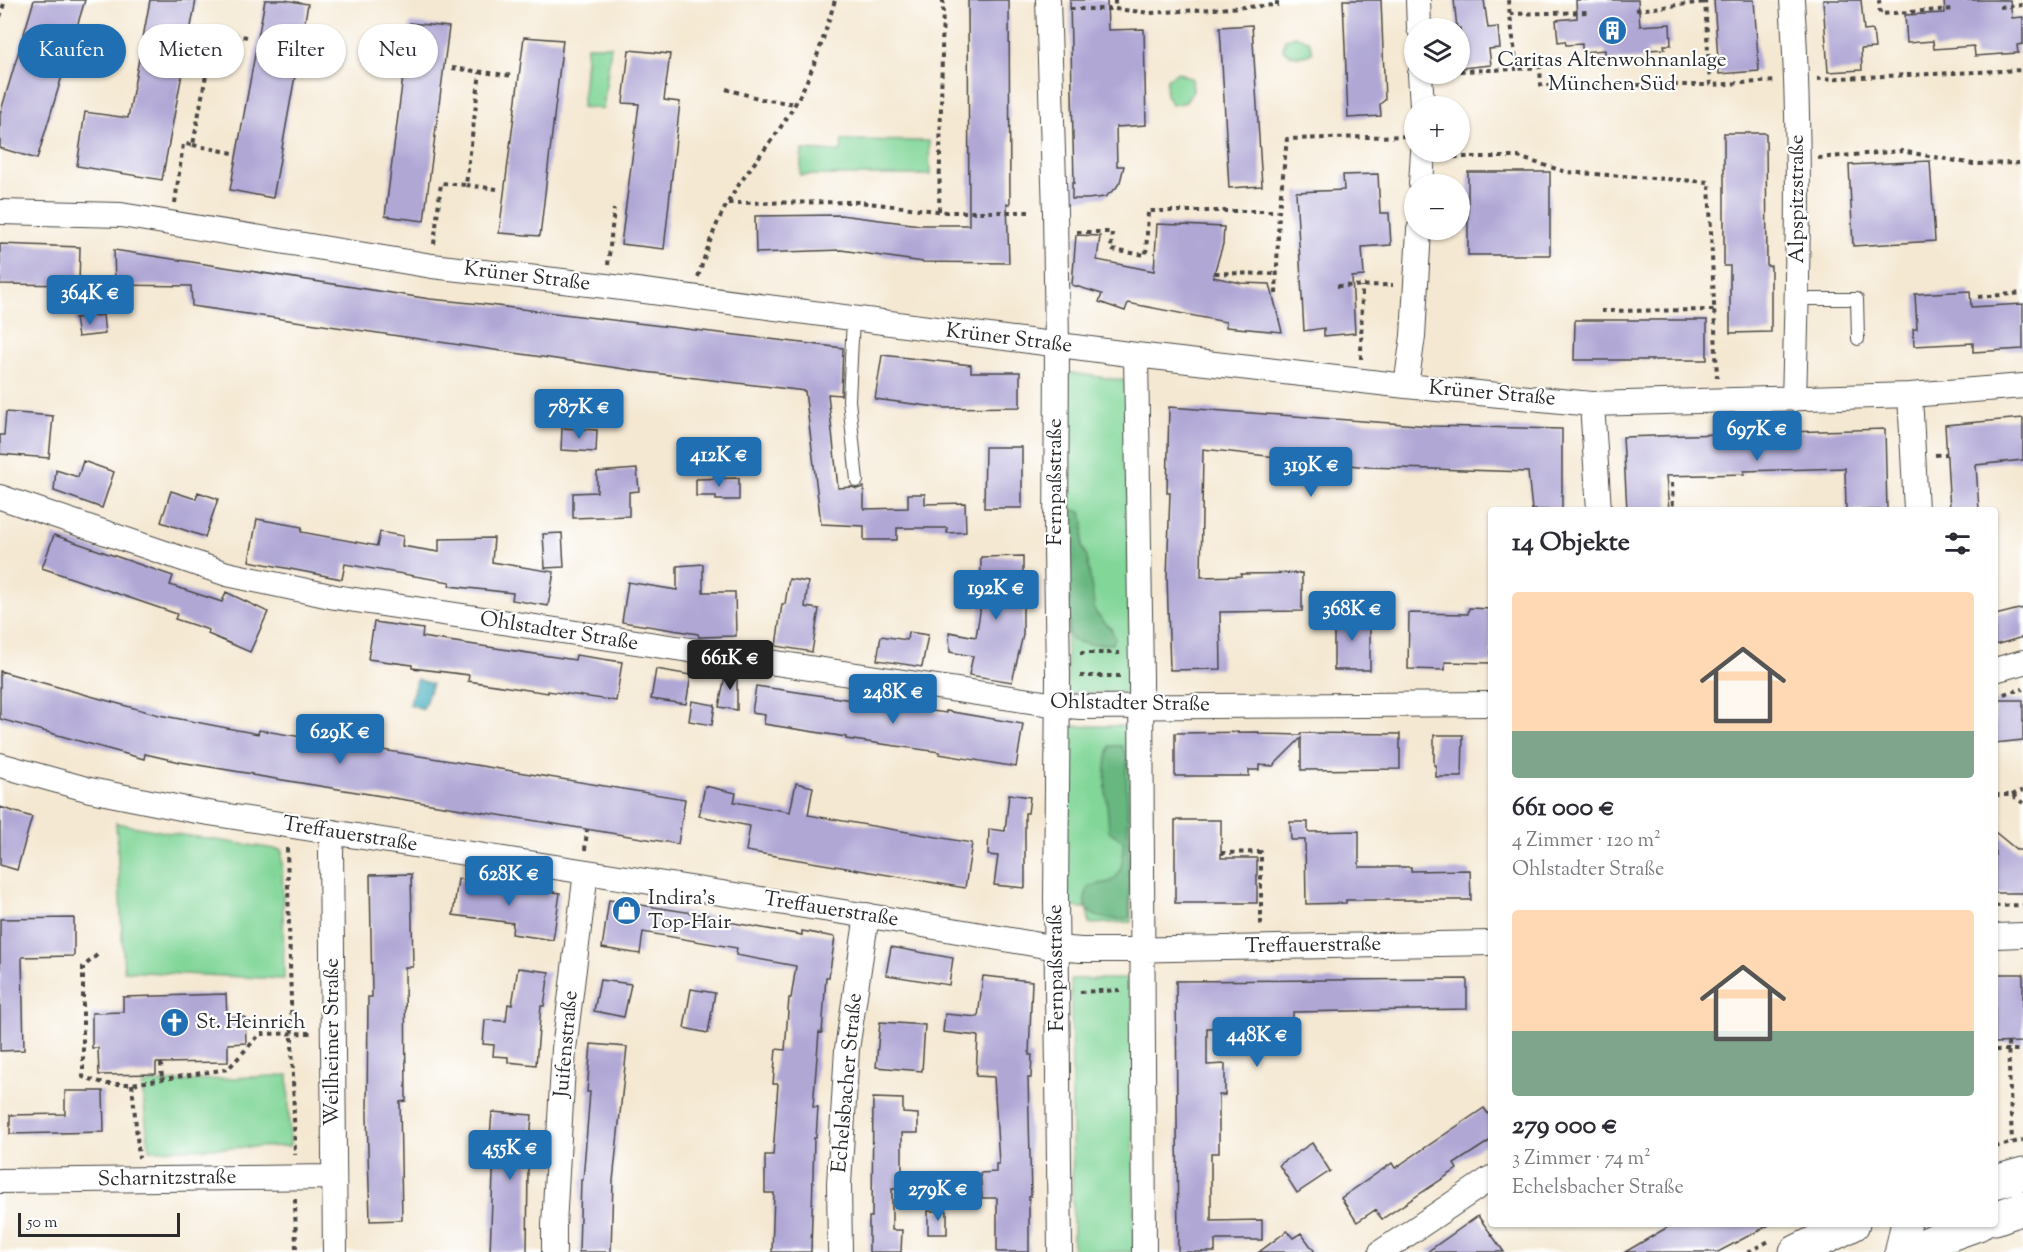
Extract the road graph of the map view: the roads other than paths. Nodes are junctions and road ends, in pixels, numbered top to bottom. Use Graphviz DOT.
graph roads {
  1 [pos="1418,0"];
  2 [pos="1792,0"];
  3 [pos="1048,5"];
  4 [pos="1419,18"];
  5 [pos="0,212"];
  6 [pos="1418,240"];
  7 [pos="1797,299"];
  8 [pos="853,319"];
  9 [pos="1858,339"];
  10 [pos="1057,345"];
  11 [pos="1136,355"];
  12 [pos="1406,386"];
  13 [pos="2023,386"];
  14 [pos="1910,395"];
  15 [pos="1794,399"];
  16 [pos="1592,404"];
  17 [pos="856,481"];
  18 [pos="0,497"];
  19 [pos="1599,507"];
  20 [pos="1916,507"];
  21 [pos="2023,662"];
  22 [pos="1998,669"];
  23 [pos="1488,704"];
  24 [pos="1057,705"];
  25 [pos="1141,706"];
  26 [pos="0,765"];
  27 [pos="333,832"];
  28 [pos="586,862"];
  29 [pos="867,915"];
  30 [pos="2023,935"];
  31 [pos="1998,936"];
  32 [pos="1488,943"];
  33 [pos="1057,948"];
  34 [pos="1143,950"];
  35 [pos="2023,1174"];
  36 [pos="334,1177"];
  37 [pos="1488,1180"];
  38 [pos="0,1181"];
  39 [pos="1998,1181"];
  40 [pos="2023,1208"];
  41 [pos="1998,1217"];
  42 [pos="1847,1227"];
  43 [pos="1905,1227"];
  44 [pos="1970,1227"];
  45 [pos="335,1252"];
  46 [pos="554,1252"];
  47 [pos="840,1252"];
  48 [pos="1060,1252"];
  49 [pos="1144,1252"];
  50 [pos="1381,1252"];
  51 [pos="1796,1252"];
  52 [pos="1900,1252"];
  53 [pos="1909,1252"];
  1 -- 4 [label="street"];
  2 -- 7 [label="street, Alpspitzstraße"];
  3 -- 10 [label="street, Fernpaßstraße"];
  5 -- 8 [label="street, Krüner Straße"];
  6 -- 12 [label="street"];
  7 -- 9 [label="lane"];
  7 -- 15 [label="street, Alpspitzstraße"];
  8 -- 10 [label="street, Krüner Straße"];
  8 -- 17 [label="lane"];
  10 -- 11 [label="street, Krüner Straße"];
  10 -- 24 [label="street, Fernpaßstraße"];
  11 -- 12 [label="street, Krüner Straße"];
  11 -- 25 [label="street"];
  12 -- 16 [label="street, Krüner Straße"];
  13 -- 14 [label="street, Krüner Straße"];
  14 -- 15 [label="street, Krüner Straße"];
  14 -- 20 [label="street"];
  15 -- 16 [label="street, Krüner Straße"];
  16 -- 19 [label="street"];
  18 -- 24 [label="street, Ohlstadter Straße"];
  21 -- 22 [label="street"];
  23 -- 25 [label="street, Ohlstadter Straße"];
  24 -- 25 [label="street, Ohlstadter Straße"];
  24 -- 33 [label="street, Fernpaßstraße"];
  25 -- 34 [label="street"];
  26 -- 27 [label="street, Treffauerstraße"];
  27 -- 28 [label="street, Treffauerstraße"];
  27 -- 36 [label="street, Weilheimer Straße"];
  28 -- 29 [label="street, Treffauerstraße"];
  28 -- 46 [label="street, Juifenstraße"];
  29 -- 33 [label="street, Treffauerstraße"];
  29 -- 47 [label="street, Echelsbacher Straße"];
  30 -- 31 [label="street"];
  32 -- 34 [label="street, Treffauerstraße"];
  33 -- 34 [label="street, Treffauerstraße"];
  33 -- 48 [label="street, Fernpaßstraße"];
  34 -- 49 [label="street"];
  35 -- 39 [label="main road"];
  36 -- 38 [label="street, Scharnitzstraße"];
  36 -- 45 [label="street, Weilheimer Straße"];
  37 -- 50 [label="street"];
  40 -- 41 [label="main road"];
  42 -- 51 [label="main road"];
  43 -- 52 [label="street"];
  44 -- 53 [label="main road"];
}
